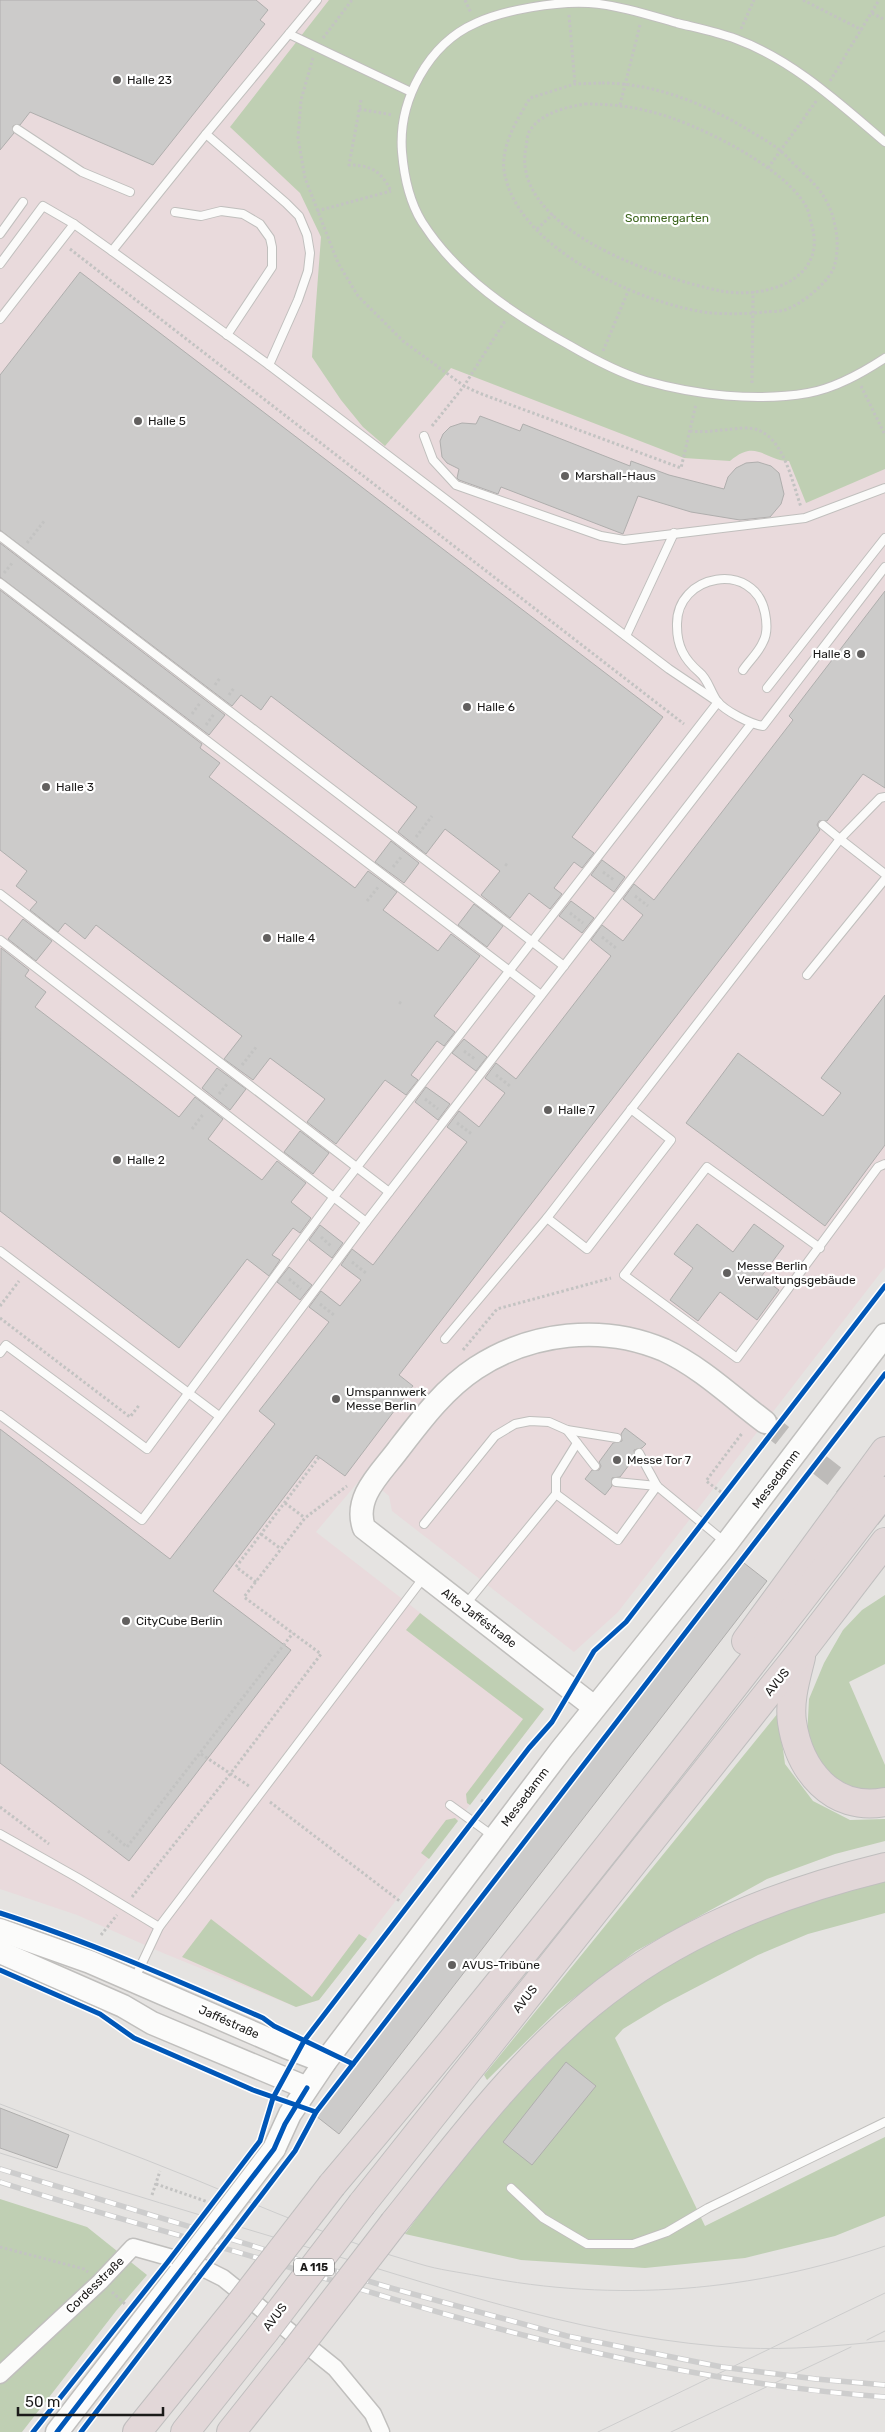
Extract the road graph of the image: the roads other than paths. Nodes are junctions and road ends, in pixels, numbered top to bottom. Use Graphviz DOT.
graph roads {
  1 [pos="317,0"];
  2 [pos="289,34"];
  3 [pos="412,92"];
  4 [pos="17,129"];
  5 [pos="206,134"];
  6 [pos="885,142"];
  7 [pos="130,192"];
  8 [pos="23,202"];
  9 [pos="174,212"];
  10 [pos="74,224"];
  11 [pos="0,234"];
  12 [pos="112,251"];
  13 [pos="0,264"];
  14 [pos="0,319"];
  15 [pos="227,335"];
  16 [pos="885,358"];
  17 [pos="269,365"];
  18 [pos="424,436"];
  19 [pos="885,488"];
  20 [pos="674,532"];
  21 [pos="0,536"];
  22 [pos="885,538"];
  23 [pos="885,567"];
  24 [pos="0,583"];
  25 [pos="626,636"];
  26 [pos="743,670"];
  27 [pos="767,688"];
  28 [pos="718,702"];
  29 [pos="751,724"];
  30 [pos="885,797"];
  31 [pos="823,825"];
  32 [pos="840,839"];
  33 [pos="885,874"];
  34 [pos="885,879"];
  35 [pos="0,894"];
  36 [pos="0,940"];
  37 [pos="532,942"];
  38 [pos="564,966"];
  39 [pos="509,971"];
  40 [pos="806,975"];
  41 [pos="541,995"];
  42 [pos="631,1109"];
  43 [pos="885,1164"];
  44 [pos="357,1167"];
  45 [pos="389,1192"];
  46 [pos="333,1198"];
  47 [pos="547,1218"];
  48 [pos="366,1222"];
  49 [pos="820,1248"];
  50 [pos="0,1251"];
  51 [pos="885,1335"];
  52 [pos="445,1339"];
  53 [pos="0,1353"];
  54 [pos="188,1393"];
  55 [pos="0,1415"];
  56 [pos="219,1416"];
  57 [pos="765,1422"];
  58 [pos="567,1430"];
  59 [pos="617,1438"];
  60 [pos="577,1442"];
  61 [pos="885,1451"];
  62 [pos="639,1452"];
  63 [pos="595,1466"];
  64 [pos="616,1482"];
  65 [pos="658,1486"];
  66 [pos="885,1491"];
  67 [pos="556,1494"];
  68 [pos="424,1524"];
  69 [pos="885,1542"];
  70 [pos="726,1543"];
  71 [pos="500,1564"];
  72 [pos="508,1569"];
  73 [pos="424,1577"];
  74 [pos="464,1606"];
  75 [pos="803,1649"];
  76 [pos="594,1708"];
  77 [pos="677,1760"];
  78 [pos="885,1802"];
  79 [pos="450,1804"];
  80 [pos="0,1834"];
  81 [pos="494,1838"];
  82 [pos="885,1867"];
  83 [pos="159,1927"];
  84 [pos="0,1930"];
  85 [pos="0,1952"];
  86 [pos="134,1980"];
  87 [pos="123,2006"];
  88 [pos="325,2062"];
  89 [pos="307,2088"];
  90 [pos="885,2122"];
  91 [pos="511,2188"];
  92 [pos="0,2375"];
  93 [pos="57,2432"];
  94 [pos="137,2432"];
  95 [pos="185,2432"];
  96 [pos="231,2432"];
  97 [pos="381,2432"];
  1 -- 2 [label="lane"];
  2 -- 3 [label="lane"];
  2 -- 5 [label="lane"];
  3 -- 6 [label="lane"];
  3 -- 16 [label="lane"];
  4 -- 7 [label="lane"];
  5 -- 12 [label="lane"];
  5 -- 17 [label="lane"];
  8 -- 11 [label="lane"];
  9 -- 15 [label="lane"];
  10 -- 12 [label="lane"];
  10 -- 13 [label="lane"];
  10 -- 14 [label="lane"];
  12 -- 15 [label="lane"];
  15 -- 17 [label="lane"];
  17 -- 25 [label="lane"];
  18 -- 20 [label="lane"];
  19 -- 20 [label="lane"];
  20 -- 25 [label="lane"];
  21 -- 37 [label="lane"];
  22 -- 27 [label="lane"];
  23 -- 29 [label="lane"];
  24 -- 39 [label="lane"];
  25 -- 28 [label="lane"];
  26 -- 28 [label="lane"];
  28 -- 29 [label="lane"];
  28 -- 37 [label="lane"];
  29 -- 38 [label="lane"];
  30 -- 32 [label="lane"];
  31 -- 32 [label="lane"];
  32 -- 33 [label="lane"];
  32 -- 42 [label="lane"];
  34 -- 40 [label="lane"];
  35 -- 44 [label="lane"];
  36 -- 46 [label="lane"];
  37 -- 38 [label="lane"];
  37 -- 39 [label="lane"];
  38 -- 41 [label="lane"];
  39 -- 41 [label="lane"];
  39 -- 44 [label="lane"];
  41 -- 45 [label="lane"];
  42 -- 47 [label="lane"];
  42 -- 47 [label="lane"];
  43 -- 49 [label="lane"];
  44 -- 45 [label="lane"];
  44 -- 46 [label="lane"];
  45 -- 48 [label="lane"];
  46 -- 48 [label="lane"];
  46 -- 54 [label="lane"];
  47 -- 52 [label="lane"];
  48 -- 56 [label="lane"];
  49 -- 49 [label="lane"];
  50 -- 54 [label="lane"];
  51 -- 70 [label="main road, Messedamm"];
  53 -- 54 [label="lane"];
  54 -- 56 [label="lane"];
  55 -- 56 [label="lane"];
  57 -- 73 [label="main road, Alte Jafféstraße"];
  58 -- 59 [label="lane"];
  58 -- 60 [label="lane"];
  58 -- 68 [label="lane"];
  60 -- 63 [label="lane"];
  60 -- 67 [label="lane"];
  61 -- 77 [label="highway"];
  62 -- 65 [label="lane"];
  64 -- 65 [label="lane"];
  65 -- 67 [label="lane"];
  65 -- 70 [label="lane"];
  66 -- 77 [label="highway"];
  67 -- 71 [label="lane"];
  69 -- 75 [label="highway, AVUS"];
  70 -- 76 [label="main road, Messedamm"];
  71 -- 72 [label="lane"];
  71 -- 74 [label="lane"];
  73 -- 74 [label="main road, Alte Jafféstraße"];
  73 -- 83 [label="lane"];
  74 -- 76 [label="main road, Alte Jafféstraße"];
  75 -- 78 [label="highway"];
  75 -- 95 [label="highway, AVUS / A 115, bridge"];
  76 -- 81 [label="main road, Messedamm"];
  77 -- 94 [label="highway, A 115, bridge"];
  79 -- 81 [label="lane"];
  80 -- 83 [label="lane"];
  81 -- 88 [label="main road, Messedamm"];
  82 -- 96 [label="highway, bridge"];
  83 -- 86 [label="lane"];
  84 -- 86 [label="main road, Jafféstraße"];
  85 -- 87 [label="main road"];
  86 -- 87 [label="main road"];
  86 -- 88 [label="main road, Jafféstraße"];
  87 -- 89 [label="main road"];
  88 -- 89 [label="main road, Messedamm"];
  89 -- 93 [label="main road, Messedamm, bridge"];
  90 -- 91 [label="lane"];
  92 -- 97 [label="street, Cordesstraße"];
}
